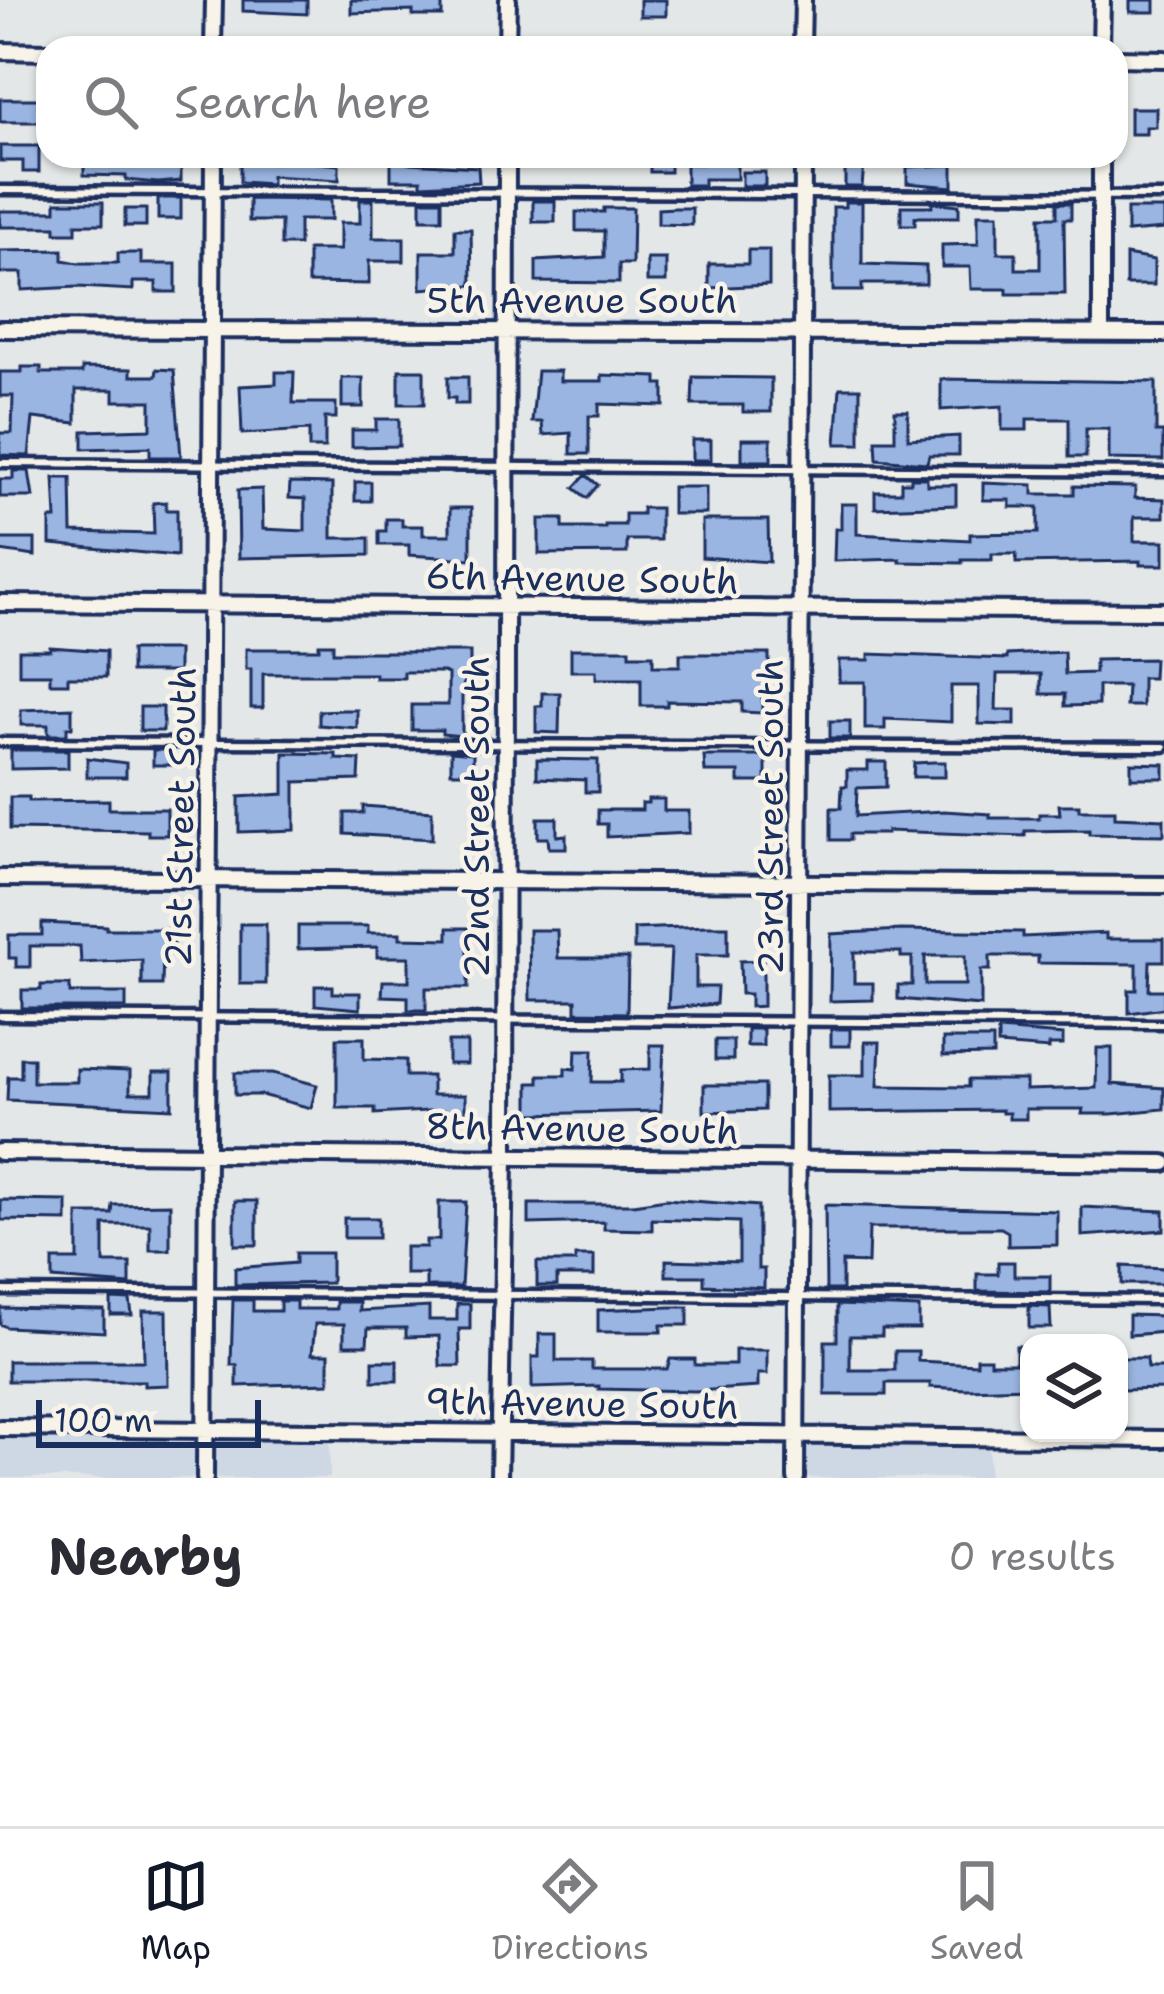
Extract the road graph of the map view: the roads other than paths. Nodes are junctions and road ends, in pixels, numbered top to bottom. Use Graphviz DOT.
graph roads {
  1 [pos="214,0"];
  2 [pos="508,0"];
  3 [pos="803,0"];
  4 [pos="1102,0"];
  5 [pos="213,36"];
  6 [pos="508,36"];
  7 [pos="802,36"];
  8 [pos="1102,36"];
  9 [pos="0,51"];
  10 [pos="36,52"];
  11 [pos="1128,58"];
  12 [pos="1164,59"];
  13 [pos="213,168"];
  14 [pos="507,168"];
  15 [pos="803,168"];
  16 [pos="1101,168"];
  17 [pos="213,189"];
  18 [pos="0,190"];
  19 [pos="507,190"];
  20 [pos="803,193"];
  21 [pos="1101,196"];
  22 [pos="1164,196"];
  23 [pos="213,328"];
  24 [pos="0,329"];
  25 [pos="507,331"];
  26 [pos="805,331"];
  27 [pos="1101,333"];
  28 [pos="1164,334"];
  29 [pos="212,463"];
  30 [pos="0,464"];
  31 [pos="507,466"];
  32 [pos="803,471"];
  33 [pos="1164,472"];
  34 [pos="0,603"];
  35 [pos="212,604"];
  36 [pos="507,607"];
  37 [pos="802,610"];
  38 [pos="1164,611"];
  39 [pos="0,742"];
  40 [pos="212,744"];
  41 [pos="506,745"];
  42 [pos="801,746"];
  43 [pos="1164,747"];
  44 [pos="0,878"];
  45 [pos="208,880"];
  46 [pos="504,880"];
  47 [pos="800,884"];
  48 [pos="1164,886"];
  49 [pos="0,1016"];
  50 [pos="208,1018"];
  51 [pos="505,1018"];
  52 [pos="798,1020"];
  53 [pos="1164,1024"];
  54 [pos="0,1152"];
  55 [pos="207,1153"];
  56 [pos="505,1157"];
  57 [pos="796,1160"];
  58 [pos="1164,1163"];
  59 [pos="0,1291"];
  60 [pos="207,1292"];
  61 [pos="501,1294"];
  62 [pos="796,1299"];
  63 [pos="1164,1300"];
  64 [pos="0,1428"];
  65 [pos="205,1430"];
  66 [pos="499,1431"];
  67 [pos="796,1436"];
  68 [pos="1164,1438"];
  69 [pos="206,1478"];
  70 [pos="499,1478"];
  71 [pos="796,1478"];
  1 -- 5 [label="street"];
  2 -- 6 [label="street"];
  3 -- 7 [label="street"];
  4 -- 8 [label="street"];
  9 -- 10 [label="street"];
  11 -- 12 [label="street"];
  13 -- 17 [label="street, 21st Street South"];
  14 -- 19 [label="street, 22nd Street South"];
  15 -- 20 [label="street, 23rd Street South"];
  16 -- 21 [label="street"];
  17 -- 18 [label="lane"];
  17 -- 19 [label="lane"];
  17 -- 23 [label="street, 21st Street South"];
  19 -- 20 [label="lane"];
  19 -- 25 [label="street, 22nd Street South"];
  20 -- 21 [label="lane"];
  20 -- 26 [label="street, 23rd Street South"];
  21 -- 22 [label="lane"];
  21 -- 27 [label="street"];
  23 -- 24 [label="street, 5th Avenue South"];
  23 -- 25 [label="street, 5th Avenue South"];
  23 -- 29 [label="street, 21st Street South"];
  25 -- 26 [label="street, 5th Avenue South"];
  25 -- 31 [label="street, 22nd Street South"];
  26 -- 27 [label="street, 5th Avenue South"];
  26 -- 32 [label="street, 23rd Street South"];
  27 -- 28 [label="street, 5th Avenue South"];
  29 -- 30 [label="lane"];
  29 -- 31 [label="lane"];
  29 -- 35 [label="street, 21st Street South"];
  31 -- 32 [label="lane"];
  31 -- 36 [label="street, 22nd Street South"];
  32 -- 33 [label="lane"];
  32 -- 37 [label="street, 23rd Street South"];
  34 -- 35 [label="street, 6th Avenue South"];
  35 -- 36 [label="street, 6th Avenue South"];
  35 -- 40 [label="street, 21st Street South"];
  36 -- 37 [label="street, 6th Avenue South"];
  36 -- 41 [label="street, 22nd Street South"];
  37 -- 38 [label="street, 6th Avenue South"];
  37 -- 42 [label="street, 23rd Street South"];
  39 -- 40 [label="lane"];
  40 -- 41 [label="lane"];
  40 -- 45 [label="street, 21st Street South"];
  41 -- 42 [label="lane"];
  41 -- 46 [label="street, 22nd Street South"];
  42 -- 43 [label="lane"];
  42 -- 47 [label="street, 23rd Street South"];
  44 -- 45 [label="street"];
  45 -- 46 [label="street"];
  45 -- 50 [label="street, 21st Street South"];
  46 -- 47 [label="street"];
  46 -- 51 [label="street, 22nd Street South"];
  47 -- 48 [label="street"];
  47 -- 52 [label="street, 23rd Street South"];
  49 -- 50 [label="lane"];
  50 -- 51 [label="lane"];
  50 -- 55 [label="street, 21st Street South"];
  51 -- 52 [label="lane"];
  51 -- 56 [label="street, 22nd Street South"];
  52 -- 53 [label="lane"];
  52 -- 57 [label="street, 23rd Street South"];
  54 -- 55 [label="street, 8th Avenue South"];
  55 -- 56 [label="street, 8th Avenue South"];
  55 -- 60 [label="street, 21st Street South"];
  56 -- 57 [label="street, 8th Avenue South"];
  56 -- 61 [label="street, 22nd Street South"];
  57 -- 58 [label="street, 8th Avenue South"];
  57 -- 62 [label="street, 23rd Street South"];
  59 -- 60 [label="lane"];
  60 -- 61 [label="lane"];
  60 -- 65 [label="street, 21st Street South"];
  61 -- 62 [label="lane"];
  61 -- 66 [label="street, 22nd Street South"];
  62 -- 63 [label="lane"];
  62 -- 67 [label="street, 23rd Street South"];
  64 -- 65 [label="street, 9th Avenue South"];
  65 -- 66 [label="street, 9th Avenue South"];
  65 -- 69 [label="street, 21st Street South"];
  66 -- 67 [label="street, 9th Avenue South"];
  66 -- 70 [label="street, 22nd Street South"];
  67 -- 68 [label="street, 9th Avenue South"];
  67 -- 71 [label="street, 23rd Street South"];
}
